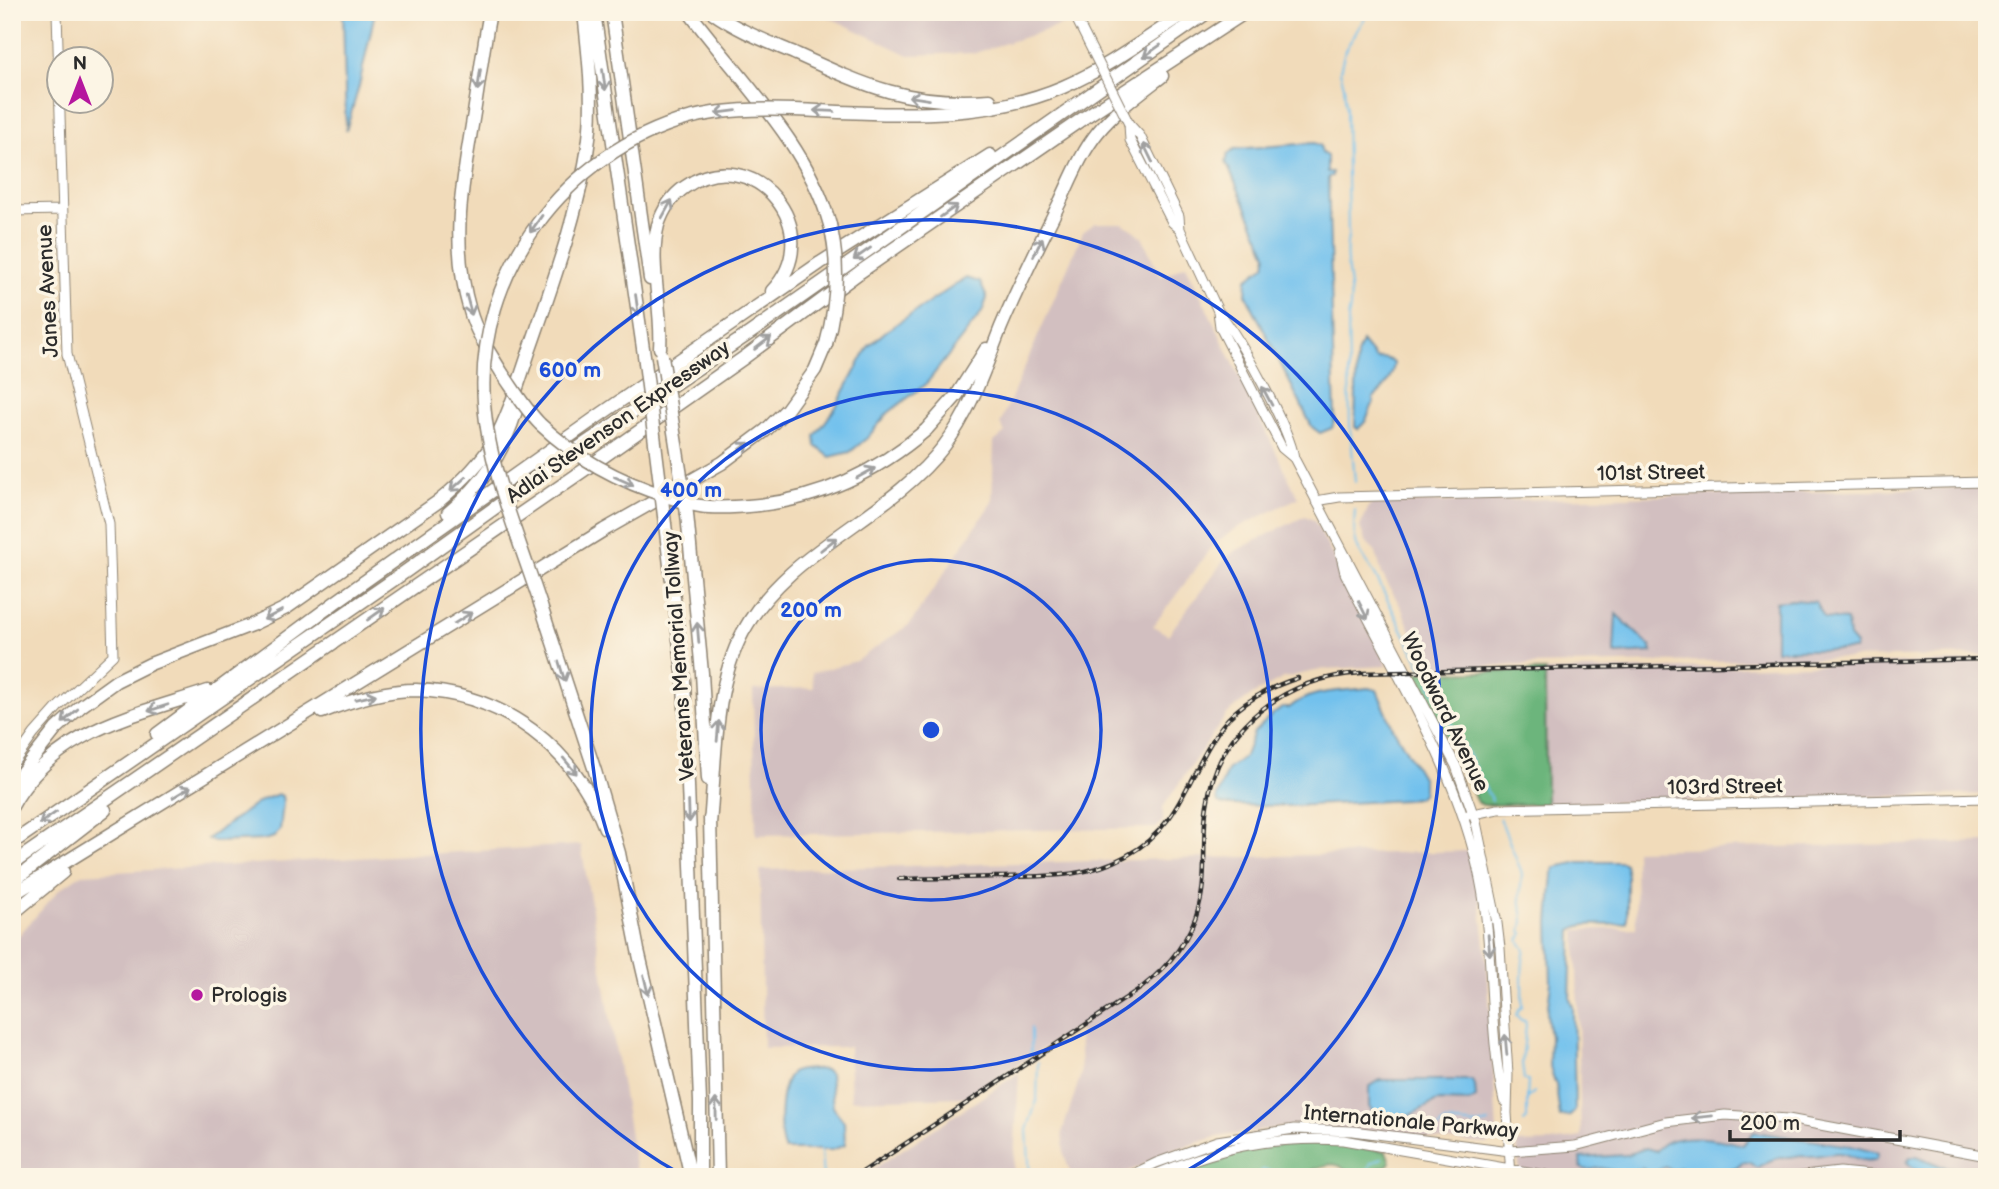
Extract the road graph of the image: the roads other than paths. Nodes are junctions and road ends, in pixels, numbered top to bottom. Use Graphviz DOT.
graph roads {
  1 [pos="57,12"];
  2 [pos="490,12"];
  3 [pos="584,12"];
  4 [pos="594,12"];
  5 [pos="612,12"];
  6 [pos="689,12"];
  7 [pos="712,12"];
  8 [pos="1073,12"];
  9 [pos="1187,12"];
  10 [pos="1208,12"];
  11 [pos="1247,12"];
  12 [pos="1104,66"];
  13 [pos="1078,102"];
  14 [pos="62,210"];
  15 [pos="12,211"];
  16 [pos="1009,309"];
  17 [pos="542,316"];
  18 [pos="701,346"];
  19 [pos="661,352"];
  20 [pos="1987,482"];
  21 [pos="1316,501"];
  22 [pos="395,560"];
  23 [pos="320,653"];
  24 [pos="222,686"];
  25 [pos="280,731"];
  26 [pos="12,765"];
  27 [pos="12,785"];
  28 [pos="77,797"];
  29 [pos="1987,798"];
  30 [pos="12,806"];
  31 [pos="1469,815"];
  32 [pos="710,824"];
  33 [pos="124,827"];
  34 [pos="14,842"];
  35 [pos="12,864"];
  36 [pos="12,882"];
  37 [pos="12,895"];
  38 [pos="12,914"];
  39 [pos="638,950"];
  40 [pos="1510,1151"];
  41 [pos="1987,1156"];
  42 [pos="1511,1172"];
  43 [pos="691,1177"];
  44 [pos="700,1177"];
  45 [pos="718,1177"];
  46 [pos="1127,1177"];
  47 [pos="1149,1177"];
  48 [pos="1557,1177"];
  49 [pos="1794,1177"];
  50 [pos="1890,1177"];
  1 -- 14 [label="street, Janes Avenue"];
  2 -- 16 [label="highway, one-way, bridge"];
  3 -- 17 [label="highway"];
  4 -- 44 [label="highway, Veterans Memorial Tollway, one-way, bridge"];
  5 -- 19 [label="highway, Veterans Memorial Tollway"];
  25 -- 6 [label="highway, one-way, bridge"];
  12 -- 7 [label="highway, one-way"];
  8 -- 21 [label="street, Woodward Avenue, bridge"];
  9 -- 12 [label="highway"];
  10 -- 13 [label="highway, Adlai Stevenson Expressway, one-way"];
  16 -- 11 [label="highway, one-way"];
  23 -- 11 [label="highway, Adlai Stevenson Expressway, one-way"];
  12 -- 39 [label="highway, one-way, bridge"];
  13 -- 18 [label="highway"];
  13 -- 28 [label="highway, Adlai Stevenson Expressway, one-way"];
  14 -- 15 [label="street"];
  14 -- 26 [label="street, Janes Avenue"];
  32 -- 16 [label="highway, one-way"];
  17 -- 22 [label="highway"];
  17 -- 27 [label="highway, one-way"];
  19 -- 18 [label="highway, one-way"];
  18 -- 22 [label="highway"];
  32 -- 19 [label="highway, Veterans Memorial Tollway, one-way, bridge"];
  20 -- 21 [label="street, 101st Street"];
  21 -- 31 [label="street, Woodward Avenue"];
  22 -- 24 [label="highway"];
  23 -- 35 [label="highway, Adlai Stevenson Expressway"];
  23 -- 36 [label="highway"];
  24 -- 28 [label="highway"];
  24 -- 30 [label="highway, one-way"];
  33 -- 25 [label="highway, one-way"];
  25 -- 39 [label="highway, one-way"];
  28 -- 34 [label="highway, Adlai Stevenson Expressway, one-way"];
  29 -- 31 [label="street, 103rd Street"];
  31 -- 40 [label="street, Woodward Avenue"];
  45 -- 32 [label="highway, Veterans Memorial Tollway, one-way"];
  33 -- 37 [label="highway"];
  33 -- 38 [label="highway"];
  39 -- 43 [label="highway, one-way"];
  41 -- 40 [label="street, Internationale Parkway, one-way"];
  40 -- 42 [label="street, Woodward Avenue"];
  40 -- 46 [label="street, Internationale Parkway"];
  42 -- 47 [label="street, Internationale Parkway"];
  42 -- 48 [label="street, Internationale Parkway"];
  49 -- 50 [label="street"];
}
